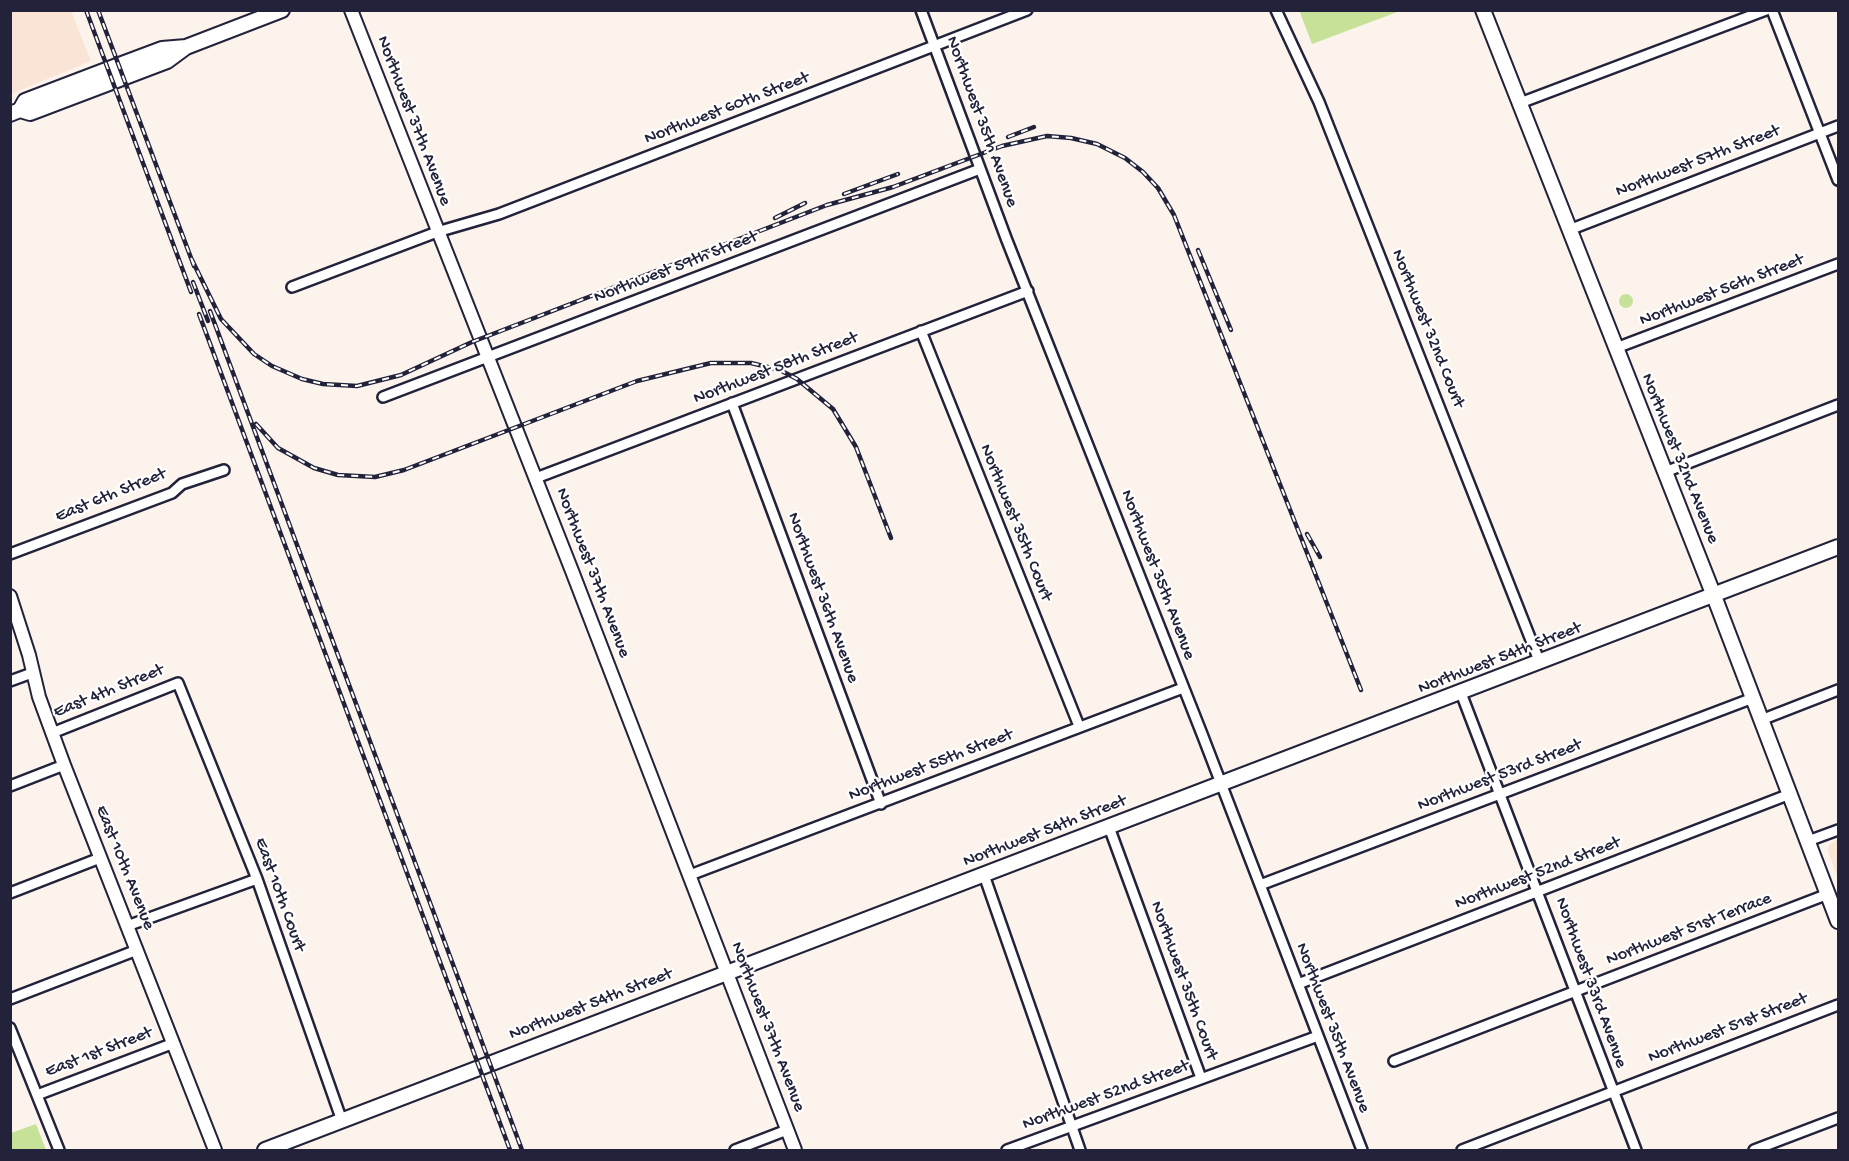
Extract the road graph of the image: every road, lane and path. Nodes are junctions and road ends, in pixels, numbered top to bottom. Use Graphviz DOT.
graph roads {
  1 [pos="282,10"];
  2 [pos="351,10"];
  3 [pos="921,10"];
  4 [pos="1027,10"];
  5 [pos="1276,10"];
  6 [pos="1483,10"];
  7 [pos="1766,10"];
  8 [pos="1772,10"];
  9 [pos="935,46"];
  10 [pos="1520,103"];
  11 [pos="15,112"];
  12 [pos="1839,126"];
  13 [pos="1820,133"];
  14 [pos="980,169"];
  15 [pos="1839,180"];
  16 [pos="1569,230"];
  17 [pos="437,232"];
  18 [pos="1839,264"];
  19 [pos="292,287"];
  20 [pos="1028,291"];
  21 [pos="921,331"];
  22 [pos="1616,348"];
  23 [pos="488,357"];
  24 [pos="383,397"];
  25 [pos="732,403"];
  26 [pos="1839,405"];
  27 [pos="224,470"];
  28 [pos="1665,472"];
  29 [pos="536,478"];
  30 [pos="1839,547"];
  31 [pos="10,554"];
  32 [pos="10,596"];
  33 [pos="1714,596"];
  34 [pos="1540,663"];
  35 [pos="32,673"];
  36 [pos="10,681"];
  37 [pos="178,683"];
  38 [pos="1183,688"];
  39 [pos="1839,690"];
  40 [pos="1461,693"];
  41 [pos="1753,698"];
  42 [pos="1761,720"];
  43 [pos="1079,726"];
  44 [pos="52,733"];
  45 [pos="64,765"];
  46 [pos="1220,785"];
  47 [pos="10,786"];
  48 [pos="1499,793"];
  49 [pos="1790,794"];
  50 [pos="881,804"];
  51 [pos="1109,828"];
  52 [pos="1839,830"];
  53 [pos="1808,841"];
  54 [pos="100,858"];
  55 [pos="690,875"];
  56 [pos="984,875"];
  57 [pos="257,879"];
  58 [pos="1260,885"];
  59 [pos="1538,892"];
  60 [pos="10,893"];
  61 [pos="1828,894"];
  62 [pos="1839,921"];
  63 [pos="127,926"];
  64 [pos="137,950"];
  65 [pos="726,972"];
  66 [pos="1298,984"];
  67 [pos="1575,991"];
  68 [pos="10,999"];
  69 [pos="1839,1005"];
  70 [pos="10,1028"];
  71 [pos="1318,1036"];
  72 [pos="174,1043"];
  73 [pos="1394,1061"];
  74 [pos="1201,1078"];
  75 [pos="1612,1090"];
  76 [pos="37,1095"];
  77 [pos="1839,1118"];
  78 [pos="342,1121"];
  79 [pos="1071,1127"];
  80 [pos="787,1130"];
  81 [pos="59,1150"];
  82 [pos="215,1150"];
  83 [pos="265,1150"];
  84 [pos="735,1150"];
  85 [pos="795,1150"];
  86 [pos="1007,1150"];
  87 [pos="1080,1150"];
  88 [pos="1362,1150"];
  89 [pos="1462,1150"];
  90 [pos="1636,1150"];
  91 [pos="1754,1150"];
  1 -- 11 [label="main road"];
  2 -- 17 [label="street, Northwest 37th Avenue"];
  3 -- 9 [label="street, Northwest 35th Avenue"];
  4 -- 9 [label="street, Northwest 60th Street"];
  5 -- 34 [label="street, Northwest 32nd Court"];
  6 -- 10 [label="main road, Northwest 32nd Avenue"];
  7 -- 10 [label="street"];
  8 -- 13 [label="street"];
  9 -- 14 [label="street, Northwest 35th Avenue"];
  9 -- 17 [label="street, Northwest 60th Street"];
  10 -- 16 [label="main road, Northwest 32nd Avenue"];
  12 -- 13 [label="street, Northwest 57th Street"];
  13 -- 15 [label="street"];
  13 -- 16 [label="street, Northwest 57th Street"];
  14 -- 20 [label="street, Northwest 35th Avenue"];
  14 -- 23 [label="street, Northwest 59th Street"];
  16 -- 22 [label="main road, Northwest 32nd Avenue"];
  17 -- 19 [label="street, Northwest 60th Street"];
  17 -- 23 [label="street, Northwest 37th Avenue"];
  18 -- 22 [label="street, Northwest 56th Street"];
  20 -- 21 [label="street, Northwest 58th Street"];
  20 -- 38 [label="street, Northwest 35th Avenue"];
  21 -- 25 [label="street, Northwest 58th Street"];
  21 -- 43 [label="street, Northwest 35th Court"];
  22 -- 28 [label="main road, Northwest 32nd Avenue"];
  23 -- 24 [label="street, Northwest 59th Street"];
  23 -- 29 [label="street, Northwest 37th Avenue"];
  25 -- 29 [label="street, Northwest 58th Street"];
  25 -- 50 [label="street, Northwest 36th Avenue"];
  26 -- 28 [label="street"];
  27 -- 31 [label="street, East 6th Street"];
  28 -- 33 [label="main road, Northwest 32nd Avenue"];
  29 -- 55 [label="street, Northwest 37th Avenue"];
  30 -- 33 [label="main road, Northwest 54th Street"];
  32 -- 35 [label="street, East 10th Avenue"];
  33 -- 34 [label="main road, Northwest 54th Street"];
  33 -- 41 [label="main road, Northwest 32nd Avenue"];
  34 -- 40 [label="main road, Northwest 54th Street"];
  35 -- 36 [label="street"];
  35 -- 44 [label="street, East 10th Avenue"];
  37 -- 44 [label="street, East 4th Street"];
  37 -- 57 [label="street, East 10th Court"];
  38 -- 43 [label="street, Northwest 55th Street"];
  38 -- 46 [label="street, Northwest 35th Avenue"];
  39 -- 42 [label="street"];
  40 -- 46 [label="main road, Northwest 54th Street"];
  40 -- 48 [label="street, Northwest 33rd Avenue"];
  41 -- 42 [label="main road, Northwest 32nd Avenue"];
  41 -- 48 [label="street, Northwest 53rd Street"];
  42 -- 49 [label="main road, Northwest 32nd Avenue"];
  43 -- 50 [label="street, Northwest 55th Street"];
  44 -- 45 [label="street, East 10th Avenue"];
  45 -- 47 [label="street"];
  45 -- 54 [label="street, East 10th Avenue"];
  46 -- 51 [label="main road, Northwest 54th Street"];
  46 -- 58 [label="street, Northwest 35th Avenue"];
  48 -- 58 [label="street, Northwest 53rd Street"];
  48 -- 59 [label="street, Northwest 33rd Avenue"];
  49 -- 53 [label="main road, Northwest 32nd Avenue"];
  49 -- 59 [label="street, Northwest 52nd Street"];
  50 -- 55 [label="street, Northwest 55th Street"];
  51 -- 56 [label="main road, Northwest 54th Street"];
  51 -- 74 [label="street, Northwest 35th Court"];
  52 -- 53 [label="street"];
  53 -- 61 [label="main road, Northwest 32nd Avenue"];
  54 -- 60 [label="street"];
  54 -- 63 [label="street, East 10th Avenue"];
  55 -- 65 [label="street, Northwest 37th Avenue"];
  56 -- 65 [label="main road, Northwest 54th Street"];
  56 -- 79 [label="street"];
  57 -- 63 [label="street"];
  57 -- 78 [label="street, East 10th Court"];
  58 -- 66 [label="street, Northwest 35th Avenue"];
  59 -- 66 [label="street, Northwest 52nd Street"];
  59 -- 67 [label="street, Northwest 33rd Avenue"];
  61 -- 62 [label="main road, Northwest 32nd Avenue"];
  61 -- 67 [label="street, Northwest 51st Terrace"];
  63 -- 64 [label="street, East 10th Avenue"];
  64 -- 68 [label="street"];
  64 -- 72 [label="street, East 10th Avenue"];
  65 -- 78 [label="main road, Northwest 54th Street"];
  65 -- 80 [label="street, Northwest 37th Avenue"];
  66 -- 71 [label="street, Northwest 35th Avenue"];
  67 -- 73 [label="street, Northwest 51st Terrace"];
  67 -- 75 [label="street, Northwest 33rd Avenue"];
  69 -- 75 [label="street, Northwest 51st Street"];
  70 -- 76 [label="street"];
  71 -- 74 [label="street, Northwest 52nd Street"];
  71 -- 88 [label="street, Northwest 35th Avenue"];
  72 -- 76 [label="street, East 1st Street"];
  72 -- 82 [label="street, East 10th Avenue"];
  74 -- 79 [label="street, Northwest 52nd Street"];
  75 -- 89 [label="street, Northwest 51st Street"];
  75 -- 90 [label="street, Northwest 33rd Avenue"];
  76 -- 81 [label="street"];
  77 -- 91 [label="street"];
  78 -- 83 [label="main road, Northwest 54th Street"];
  79 -- 86 [label="street, Northwest 52nd Street"];
  79 -- 87 [label="street"];
  80 -- 84 [label="street"];
  80 -- 85 [label="street, Northwest 37th Avenue"];
}
